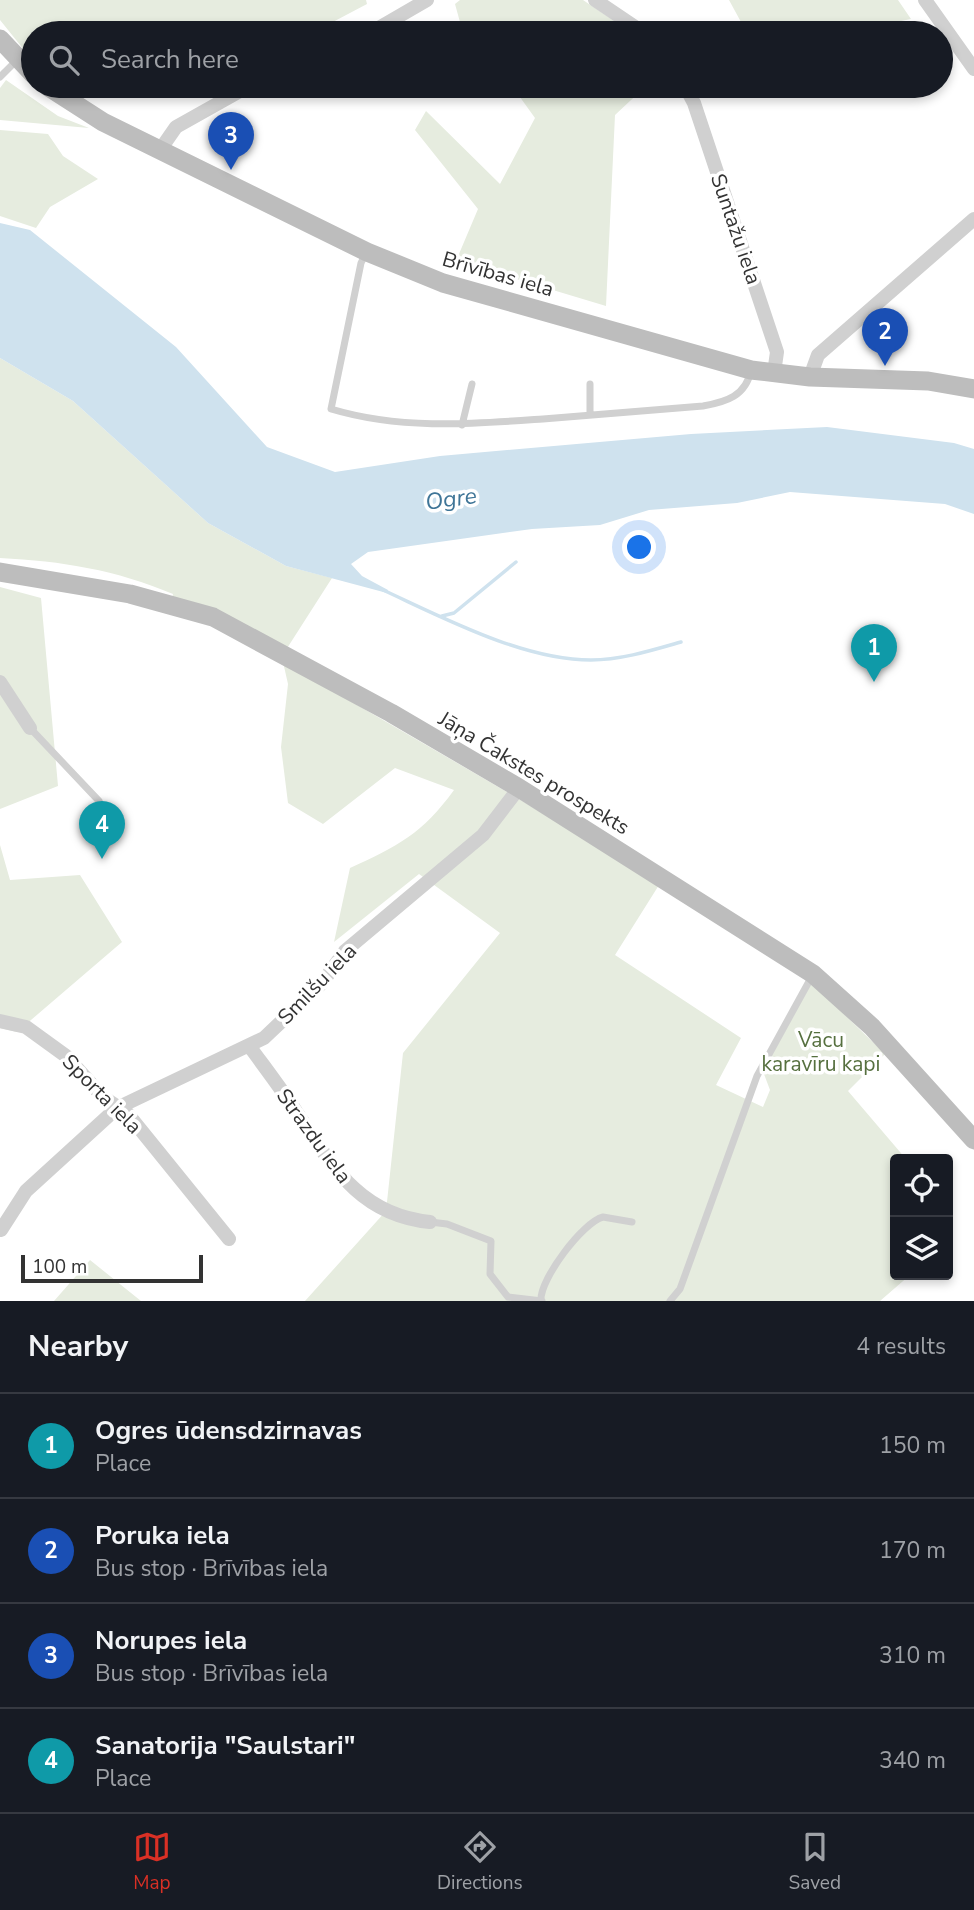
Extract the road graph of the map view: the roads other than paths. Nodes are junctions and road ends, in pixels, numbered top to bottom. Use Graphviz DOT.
graph roads {
  1 [pos="427,0"];
  2 [pos="595,0"];
  3 [pos="925,0"];
  4 [pos="391,21"];
  5 [pos="626,21"];
  6 [pos="940,21"];
  7 [pos="0,39"];
  8 [pos="953,39"];
  9 [pos="18,60"];
  10 [pos="21,63"];
  11 [pos="974,69"];
  12 [pos="0,77"];
  13 [pos="66,98"];
  14 [pos="228,98"];
  15 [pos="690,98"];
  16 [pos="159,150"];
  17 [pos="974,219"];
  18 [pos="367,252"];
  19 [pos="751,370"];
  20 [pos="774,373"];
  21 [pos="810,377"];
  22 [pos="472,384"];
  23 [pos="590,384"];
  24 [pos="974,389"];
  25 [pos="590,415"];
  26 [pos="462,425"];
  27 [pos="0,572"];
  28 [pos="0,682"];
  29 [pos="30,728"];
  30 [pos="519,788"];
  31 [pos="99,801"];
  32 [pos="813,974"];
  33 [pos="0,1021"];
  34 [pos="250,1047"];
  35 [pos="117,1108"];
  36 [pos="974,1140"];
  37 [pos="430,1222"];
  38 [pos="632,1222"];
  39 [pos="1,1230"];
  40 [pos="229,1239"];
  41 [pos="541,1300"];
  42 [pos="670,1301"];
  1 -- 4 [label="street"];
  2 -- 5 [label="street"];
  3 -- 6 [label="street"];
  7 -- 9 [label="street"];
  8 -- 11 [label="street"];
  9 -- 10 [label="street"];
  9 -- 12 [label="lane"];
  13 -- 16 [label="street, Brīvības iela"];
  14 -- 16 [label="street"];
  15 -- 20 [label="street, Suntažu iela"];
  16 -- 18 [label="street, Brīvības iela"];
  17 -- 21 [label="street"];
  18 -- 19 [label="street, Brīvības iela"];
  18 -- 26 [label="lane"];
  19 -- 20 [label="street, Brīvības iela"];
  19 -- 25 [label="lane"];
  20 -- 21 [label="street, Brīvības iela"];
  21 -- 24 [label="street, Brīvības iela"];
  22 -- 26 [label="lane"];
  23 -- 25 [label="lane"];
  25 -- 26 [label="lane"];
  27 -- 30 [label="street, Jāņa Čakstes prospekts"];
  28 -- 29 [label="street"];
  29 -- 31 [label="lane"];
  30 -- 32 [label="street, Jāņa Čakstes prospekts"];
  30 -- 34 [label="street, Smilšu iela"];
  32 -- 36 [label="street, Jāņa Čakstes prospekts"];
  32 -- 42 [label="lane"];
  33 -- 35 [label="street, Sporta iela"];
  34 -- 35 [label="street, Smilšu iela"];
  34 -- 37 [label="street, Strazdu iela"];
  35 -- 39 [label="street, Smilšu iela"];
  35 -- 40 [label="street, Sporta iela"];
  37 -- 41 [label="lane"];
  38 -- 41 [label="lane"];
}
